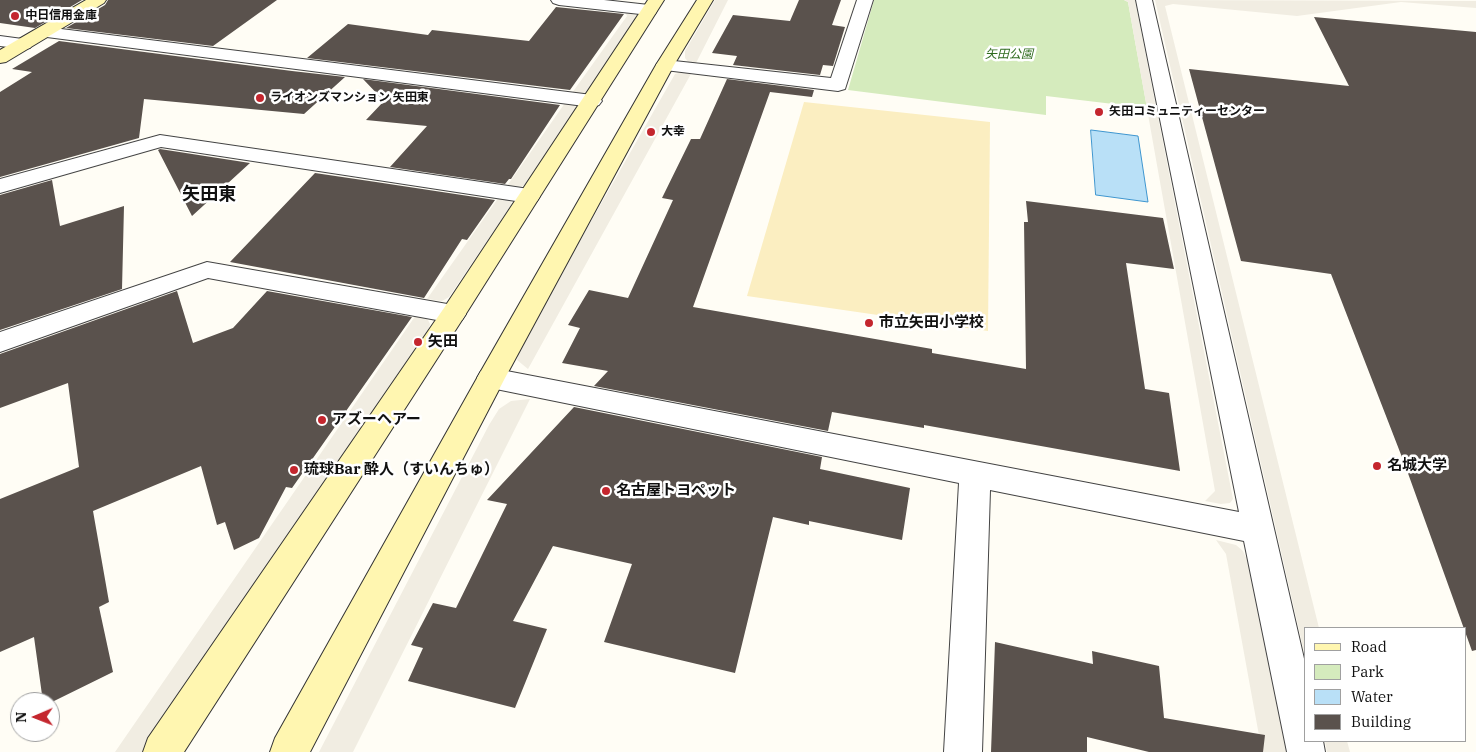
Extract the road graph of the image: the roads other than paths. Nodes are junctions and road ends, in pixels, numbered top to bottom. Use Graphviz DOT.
graph roads {
  1 [pos="98,0"];
  2 [pos="559,0"];
  3 [pos="705,0"];
  4 [pos="865,0"];
  5 [pos="1144,0"];
  6 [pos="652,5"];
  7 [pos="46,32"];
  8 [pos="0,41"];
  9 [pos="24,44"];
  10 [pos="0,58"];
  11 [pos="665,65"];
  12 [pos="592,101"];
  13 [pos="0,186"];
  14 [pos="529,196"];
  15 [pos="453,314"];
  16 [pos="0,342"];
  17 [pos="491,378"];
  18 [pos="975,474"];
  19 [pos="1258,530"];
  20 [pos="162,752"];
  21 [pos="289,752"];
  22 [pos="963,752"];
  23 [pos="1306,752"];
  1 -- 7 [label="street"];
  2 -- 6 [label="street"];
  3 -- 11 [label="street"];
  4 -- 11 [label="street"];
  5 -- 19 [label="street"];
  6 -- 12 [label="street"];
  7 -- 9 [label="street"];
  7 -- 12 [label="street"];
  8 -- 9 [label="street"];
  9 -- 10 [label="street"];
  11 -- 17 [label="street"];
  12 -- 14 [label="street"];
  13 -- 14 [label="street"];
  14 -- 15 [label="street"];
  15 -- 16 [label="street"];
  15 -- 20 [label="street"];
  17 -- 18 [label="street"];
  17 -- 21 [label="street"];
  18 -- 19 [label="street"];
  18 -- 22 [label="street"];
  19 -- 23 [label="street"];
}
